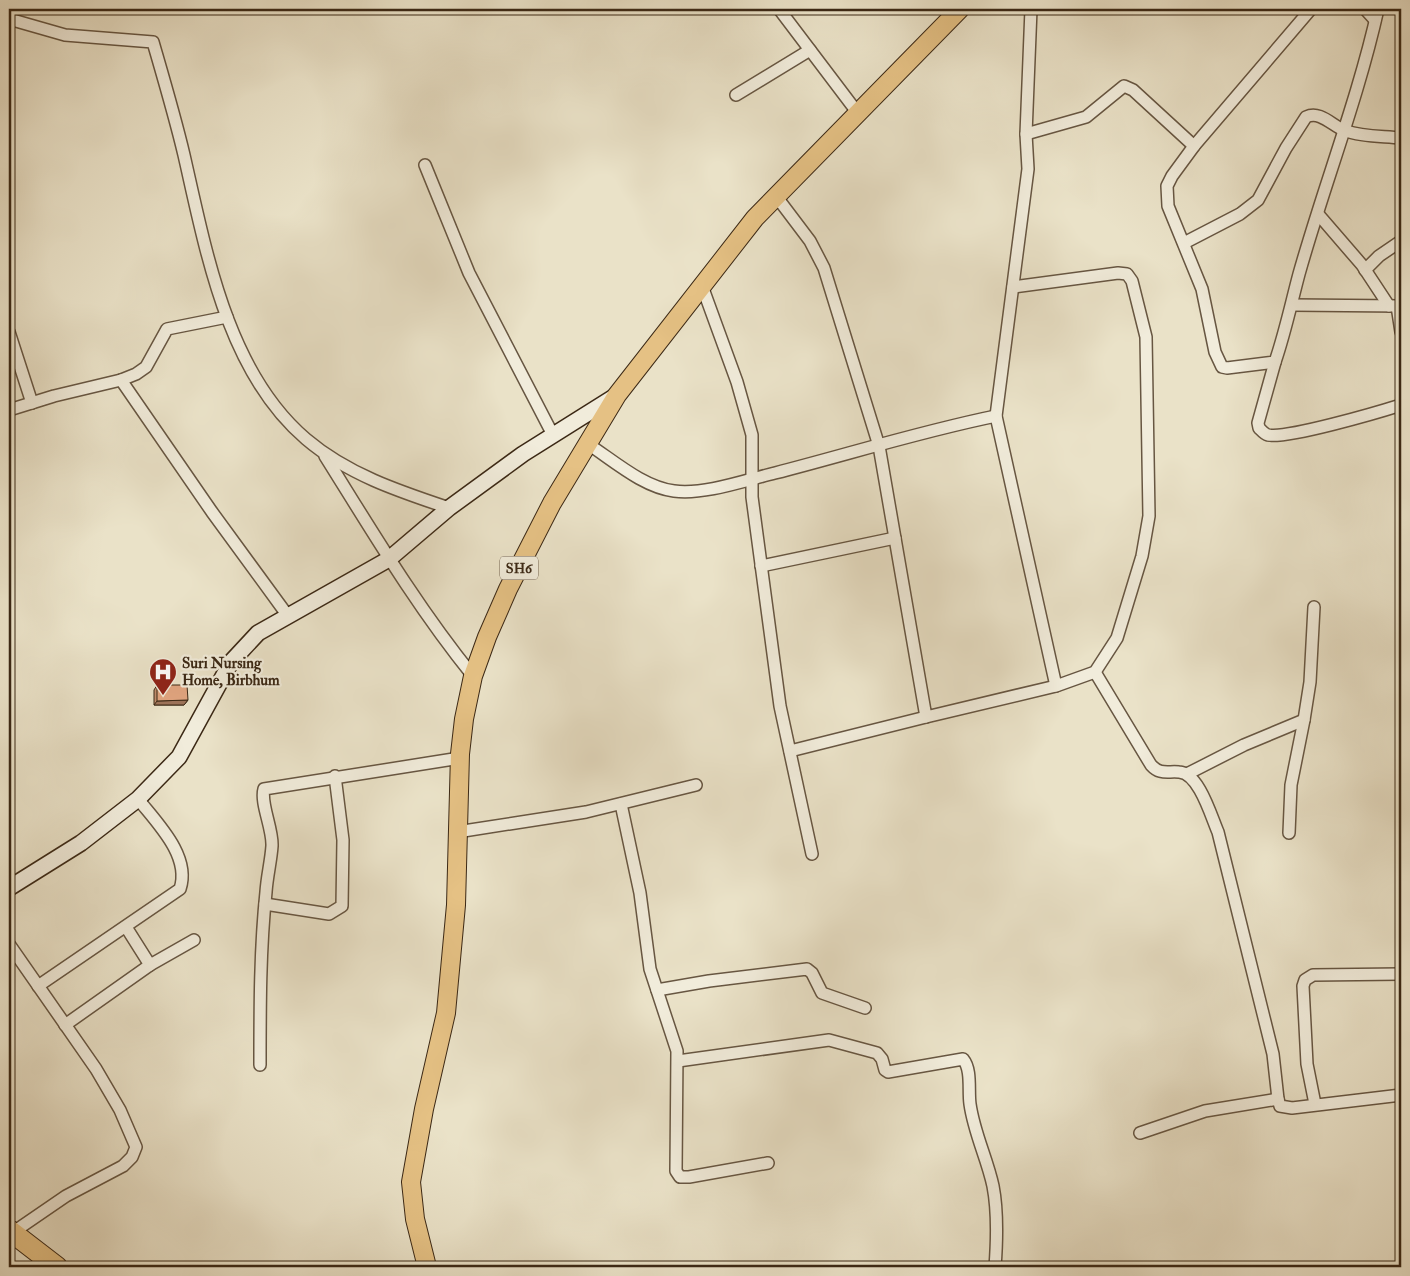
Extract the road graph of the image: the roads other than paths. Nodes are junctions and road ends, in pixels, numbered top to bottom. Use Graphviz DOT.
graph roads {
  1 [pos="779,9"];
  2 [pos="960,9"];
  3 [pos="1031,9"];
  4 [pos="1311,9"];
  5 [pos="1365,9"];
  6 [pos="1377,15"];
  7 [pos="9,19"];
  8 [pos="810,50"];
  9 [pos="736,95"];
  10 [pos="857,112"];
  11 [pos="1345,131"];
  12 [pos="1026,134"];
  13 [pos="1401,138"];
  14 [pos="1194,146"];
  15 [pos="425,165"];
  16 [pos="776,196"];
  17 [pos="1318,214"];
  18 [pos="1401,241"];
  19 [pos="1184,243"];
  20 [pos="1365,270"];
  21 [pos="702,286"];
  22 [pos="1013,287"];
  23 [pos="1292,305"];
  24 [pos="1396,306"];
  25 [pos="227,317"];
  26 [pos="9,332"];
  27 [pos="1401,332"];
  28 [pos="1275,362"];
  29 [pos="121,380"];
  30 [pos="617,394"];
  31 [pos="32,403"];
  32 [pos="1401,405"];
  33 [pos="9,410"];
  34 [pos="996,416"];
  35 [pos="553,435"];
  36 [pos="588,444"];
  37 [pos="879,446"];
  38 [pos="323,452"];
  39 [pos="752,479"];
  40 [pos="448,508"];
  41 [pos="895,538"];
  42 [pos="389,559"];
  43 [pos="761,566"];
  44 [pos="1314,607"];
  45 [pos="288,616"];
  46 [pos="1095,672"];
  47 [pos="473,676"];
  48 [pos="1056,686"];
  49 [pos="926,716"];
  50 [pos="1304,720"];
  51 [pos="790,751"];
  52 [pos="460,758"];
  53 [pos="1187,774"];
  54 [pos="335,776"];
  55 [pos="696,786"];
  56 [pos="138,799"];
  57 [pos="621,804"];
  58 [pos="457,832"];
  59 [pos="1289,833"];
  60 [pos="812,854"];
  61 [pos="9,888"];
  62 [pos="265,904"];
  63 [pos="126,927"];
  64 [pos="194,940"];
  65 [pos="9,944"];
  66 [pos="150,965"];
  67 [pos="1401,974"];
  68 [pos="38,986"];
  69 [pos="657,990"];
  70 [pos="865,1008"];
  71 [pos="65,1025"];
  72 [pos="678,1061"];
  73 [pos="260,1065"];
  74 [pos="1401,1095"];
  75 [pos="1278,1099"];
  76 [pos="1316,1104"];
  77 [pos="1140,1134"];
  78 [pos="768,1163"];
  79 [pos="10,1231"];
  80 [pos="57,1267"];
  81 [pos="427,1267"];
  82 [pos="995,1267"];
  1 -- 8 [label="street"];
  2 -- 10 [label="main road, SH6"];
  3 -- 12 [label="street"];
  4 -- 14 [label="street"];
  5 -- 6 [label="street"];
  6 -- 11 [label="street"];
  7 -- 25 [label="street"];
  8 -- 9 [label="street"];
  8 -- 10 [label="street"];
  10 -- 16 [label="main road, SH6"];
  11 -- 13 [label="street"];
  11 -- 17 [label="street"];
  11 -- 19 [label="street"];
  12 -- 14 [label="street"];
  12 -- 22 [label="street"];
  14 -- 19 [label="street"];
  15 -- 35 [label="street"];
  16 -- 21 [label="main road, SH6"];
  16 -- 37 [label="street"];
  17 -- 20 [label="street"];
  17 -- 23 [label="street"];
  18 -- 20 [label="street"];
  19 -- 28 [label="street"];
  20 -- 24 [label="street"];
  21 -- 30 [label="main road, SH6"];
  21 -- 39 [label="street"];
  22 -- 34 [label="street"];
  22 -- 46 [label="street"];
  23 -- 24 [label="street"];
  23 -- 28 [label="street"];
  24 -- 27 [label="street"];
  25 -- 29 [label="street"];
  25 -- 38 [label="street"];
  26 -- 31 [label="street"];
  28 -- 32 [label="street"];
  29 -- 31 [label="street"];
  29 -- 45 [label="street"];
  30 -- 35 [label="main road"];
  30 -- 36 [label="main road, SH6"];
  31 -- 33 [label="street"];
  34 -- 37 [label="street"];
  34 -- 48 [label="street"];
  35 -- 40 [label="main road"];
  36 -- 39 [label="street"];
  36 -- 47 [label="main road, SH6"];
  37 -- 39 [label="street"];
  37 -- 41 [label="street"];
  38 -- 40 [label="street"];
  38 -- 42 [label="street"];
  39 -- 43 [label="street"];
  40 -- 42 [label="main road"];
  41 -- 43 [label="street"];
  41 -- 49 [label="street"];
  42 -- 45 [label="main road"];
  42 -- 47 [label="street"];
  43 -- 51 [label="street"];
  44 -- 50 [label="street"];
  45 -- 56 [label="main road"];
  46 -- 48 [label="street"];
  46 -- 53 [label="street"];
  47 -- 52 [label="main road, SH6"];
  48 -- 49 [label="street"];
  49 -- 51 [label="street"];
  50 -- 53 [label="street"];
  50 -- 59 [label="street"];
  51 -- 60 [label="street"];
  52 -- 54 [label="street"];
  52 -- 58 [label="main road, SH6"];
  53 -- 75 [label="street"];
  54 -- 62 [label="street"];
  54 -- 62 [label="street"];
  55 -- 57 [label="street"];
  56 -- 61 [label="main road"];
  56 -- 63 [label="street"];
  57 -- 58 [label="street"];
  57 -- 69 [label="street"];
  58 -- 81 [label="main road, SH6"];
  62 -- 73 [label="street"];
  63 -- 66 [label="street"];
  63 -- 68 [label="street"];
  64 -- 66 [label="street"];
  65 -- 68 [label="street"];
  66 -- 71 [label="street"];
  67 -- 76 [label="street"];
  68 -- 71 [label="street"];
  69 -- 70 [label="street"];
  69 -- 72 [label="street"];
  71 -- 79 [label="street"];
  72 -- 78 [label="street"];
  72 -- 82 [label="street"];
  74 -- 76 [label="street"];
  75 -- 76 [label="street"];
  75 -- 77 [label="street"];
  79 -- 80 [label="highway"];
}
